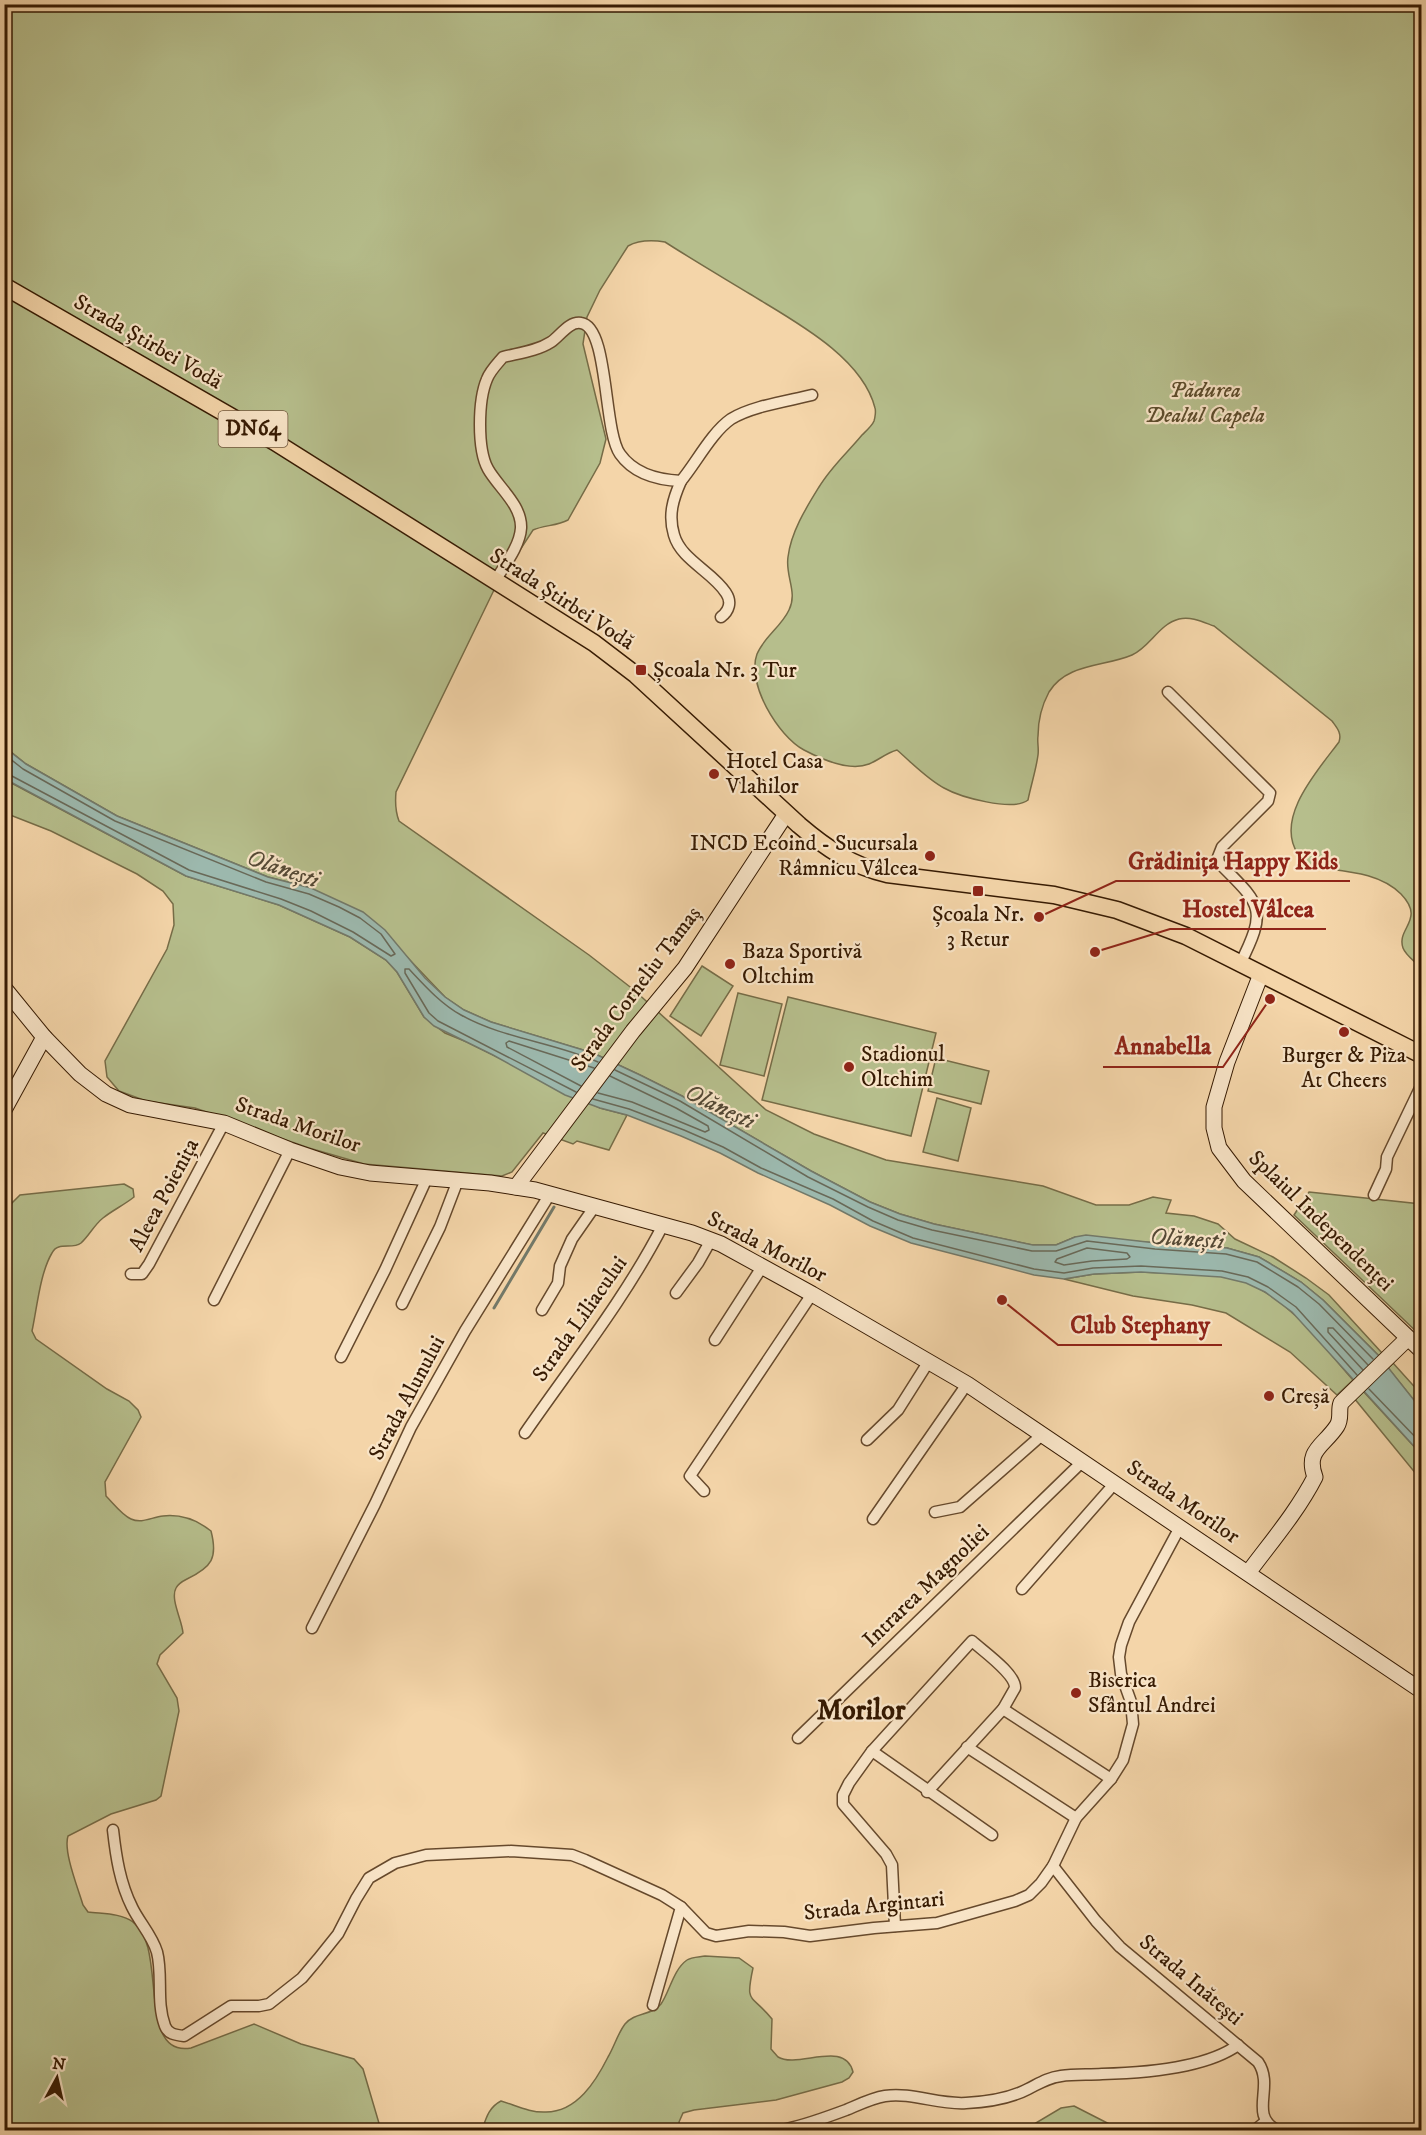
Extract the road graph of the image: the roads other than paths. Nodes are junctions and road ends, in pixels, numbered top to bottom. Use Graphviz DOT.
graph roads {
  1 [pos="4,286"];
  2 [pos="812,395"];
  3 [pos="681,481"];
  4 [pos="495,581"];
  5 [pos="721,617"];
  6 [pos="1168,692"];
  7 [pos="786,814"];
  8 [pos="1240,964"];
  9 [pos="1261,974"];
  10 [pos="4,988"];
  11 [pos="44,1038"];
  12 [pos="1422,1055"];
  13 [pos="1422,1084"];
  14 [pos="4,1110"];
  15 [pos="224,1123"];
  16 [pos="290,1150"];
  17 [pos="428,1178"];
  18 [pos="458,1180"];
  19 [pos="516,1187"];
  20 [pos="550,1194"];
  21 [pos="1374,1195"];
  22 [pos="595,1206"];
  23 [pos="663,1225"];
  24 [pos="711,1240"];
  25 [pos="762,1267"];
  26 [pos="131,1274"];
  27 [pos="676,1293"];
  28 [pos="812,1294"];
  29 [pos="214,1300"];
  30 [pos="402,1304"];
  31 [pos="542,1310"];
  32 [pos="715,1340"];
  33 [pos="1403,1343"];
  34 [pos="1422,1351"];
  35 [pos="341,1357"];
  36 [pos="929,1361"];
  37 [pos="967,1384"];
  38 [pos="525,1433"];
  39 [pos="1043,1434"];
  40 [pos="867,1440"];
  41 [pos="1083,1461"];
  42 [pos="1115,1483"];
  43 [pos="705,1491"];
  44 [pos="935,1512"];
  45 [pos="873,1519"];
  46 [pos="1180,1527"];
  47 [pos="1248,1573"];
  48 [pos="1022,1588"];
  49 [pos="312,1628"];
  50 [pos="1422,1691"];
  51 [pos="1003,1709"];
  52 [pos="798,1738"];
  53 [pos="968,1747"];
  54 [pos="872,1752"];
  55 [pos="1111,1779"];
  56 [pos="927,1792"];
  57 [pos="1076,1818"];
  58 [pos="113,1830"];
  59 [pos="992,1836"];
  60 [pos="1053,1866"];
  61 [pos="681,1907"];
  62 [pos="895,1926"];
  63 [pos="653,2005"];
  64 [pos="1238,2044"];
  65 [pos="1265,2122"];
  66 [pos="781,2130"];
  67 [pos="1255,2130"];
  68 [pos="1277,2130"];
  1 -- 4 [label="main road, Strada Știrbei Vodă / DN64"];
  2 -- 3 [label="street"];
  3 -- 4 [label="street"];
  3 -- 5 [label="street"];
  4 -- 7 [label="main road, Strada Știrbei Vodă / DN64"];
  6 -- 8 [label="street"];
  7 -- 8 [label="main road, Strada Știrbei Vodă / DN64"];
  7 -- 19 [label="street, Strada Corneliu Tamaș"];
  8 -- 9 [label="main road, Strada Știrbei Vodă / DN64"];
  9 -- 12 [label="main road, Strada Știrbei Vodă / DN64"];
  9 -- 33 [label="street, Splaiul Independenței"];
  10 -- 11 [label="street, Strada Morilor"];
  11 -- 14 [label="street"];
  11 -- 15 [label="street, Strada Morilor"];
  13 -- 21 [label="street"];
  15 -- 16 [label="street, Strada Morilor"];
  15 -- 26 [label="street, Aleea Poienița"];
  16 -- 17 [label="street, Strada Morilor"];
  16 -- 29 [label="street"];
  17 -- 18 [label="street, Strada Morilor"];
  17 -- 35 [label="street"];
  18 -- 19 [label="street, Strada Morilor"];
  18 -- 30 [label="street"];
  19 -- 20 [label="street, Strada Morilor"];
  20 -- 22 [label="street, Strada Morilor"];
  20 -- 49 [label="street, Strada Alunului"];
  22 -- 23 [label="street, Strada Morilor"];
  22 -- 31 [label="street"];
  23 -- 24 [label="street, Strada Morilor"];
  23 -- 38 [label="street, Strada Liliacului"];
  24 -- 25 [label="street, Strada Morilor"];
  24 -- 27 [label="street"];
  25 -- 28 [label="street, Strada Morilor"];
  25 -- 32 [label="street"];
  28 -- 36 [label="street, Strada Morilor"];
  28 -- 43 [label="street"];
  33 -- 34 [label="street, Splaiul Independenței"];
  33 -- 47 [label="street"];
  36 -- 37 [label="street, Strada Morilor"];
  36 -- 40 [label="street"];
  37 -- 39 [label="street, Strada Morilor"];
  37 -- 45 [label="street"];
  39 -- 41 [label="street, Strada Morilor"];
  39 -- 44 [label="street"];
  41 -- 42 [label="street, Strada Morilor"];
  41 -- 52 [label="street, Intrarea Magnoliei"];
  42 -- 46 [label="street, Strada Morilor"];
  42 -- 48 [label="street"];
  46 -- 47 [label="street, Strada Morilor"];
  46 -- 55 [label="street, Strada Argintari"];
  47 -- 50 [label="street, Strada Morilor"];
  51 -- 53 [label="street"];
  51 -- 54 [label="street"];
  51 -- 55 [label="street"];
  53 -- 56 [label="street"];
  53 -- 57 [label="street"];
  54 -- 56 [label="street"];
  54 -- 62 [label="street"];
  55 -- 57 [label="street, Strada Argintari"];
  56 -- 59 [label="street"];
  57 -- 60 [label="street, Strada Argintari"];
  58 -- 61 [label="street, Strada Argintari"];
  60 -- 62 [label="street, Strada Argintari"];
  60 -- 64 [label="street, Strada Inătești"];
  61 -- 62 [label="street, Strada Argintari"];
  61 -- 63 [label="street"];
  64 -- 65 [label="street, Strada Inătești"];
  64 -- 66 [label="street"];
  65 -- 67 [label="street"];
  65 -- 68 [label="street"];
}
